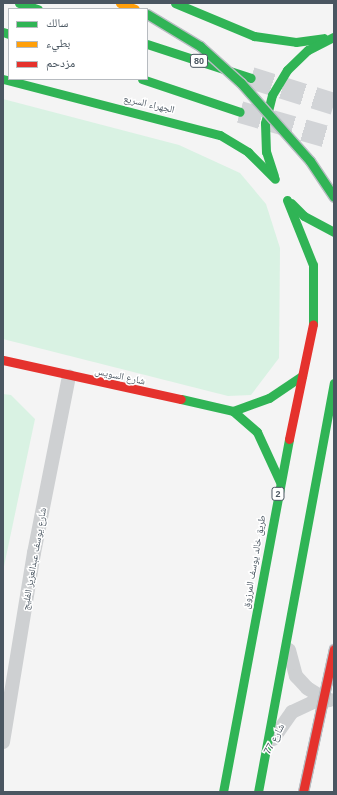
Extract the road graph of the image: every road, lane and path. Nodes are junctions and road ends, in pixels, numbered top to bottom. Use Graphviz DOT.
graph roads {
  1 [pos="20,3"];
  2 [pos="120,3"];
  3 [pos="175,3"];
  4 [pos="35,8"];
  5 [pos="132,8"];
  6 [pos="148,15"];
  7 [pos="334,37"];
  8 [pos="148,44"];
  9 [pos="251,78"];
  10 [pos="11,80"];
  11 [pos="145,80"];
  12 [pos="240,112"];
  13 [pos="275,179"];
  14 [pos="334,197"];
  15 [pos="287,200"];
  16 [pos="334,232"];
  17 [pos="3,360"];
  18 [pos="69,376"];
  19 [pos="302,376"];
  20 [pos="334,383"];
  21 [pos="233,411"];
  22 [pos="334,434"];
  23 [pos="280,482"];
  24 [pos="313,493"];
  25 [pos="287,629"];
  26 [pos="334,649"];
  27 [pos="330,700"];
  28 [pos="3,737"];
  29 [pos="264,758"];
  30 [pos="223,792"];
  31 [pos="258,792"];
  32 [pos="303,792"];
  1 -- 4 [label="main road"];
  2 -- 5 [label="main road"];
  3 -- 7 [label="main road"];
  6 -- 14 [label="main road, bridge"];
  7 -- 13 [label="main road"];
  8 -- 9 [label="main road, 80"];
  10 -- 13 [label="main road, الجهراء السريع"];
  11 -- 12 [label="main road, الجهراء السريع"];
  13 -- 15 [label="main road"];
  15 -- 16 [label="main road"];
  15 -- 19 [label="main road, طريق خالد يوسف المرزوق / 2"];
  17 -- 18 [label="main road, شارع السويس"];
  18 -- 21 [label="main road, شارع السويس"];
  18 -- 28 [label="street, شارع يوسف عبدالعزيز الفليج"];
  19 -- 21 [label="main road"];
  19 -- 23 [label="main road, طريق خالد يوسف المرزوق / 2"];
  20 -- 24 [label="main road"];
  21 -- 23 [label="main road, شارع السويس"];
  22 -- 24 [label="main road"];
  23 -- 30 [label="main road, طريق خالد يوسف المرزوق / 2"];
  24 -- 25 [label="main road"];
  25 -- 27 [label="street, شارع 77"];
  25 -- 29 [label="main road"];
  26 -- 32 [label="main road, bridge"];
  27 -- 29 [label="street, شارع 77"];
  29 -- 31 [label="main road"];
}
